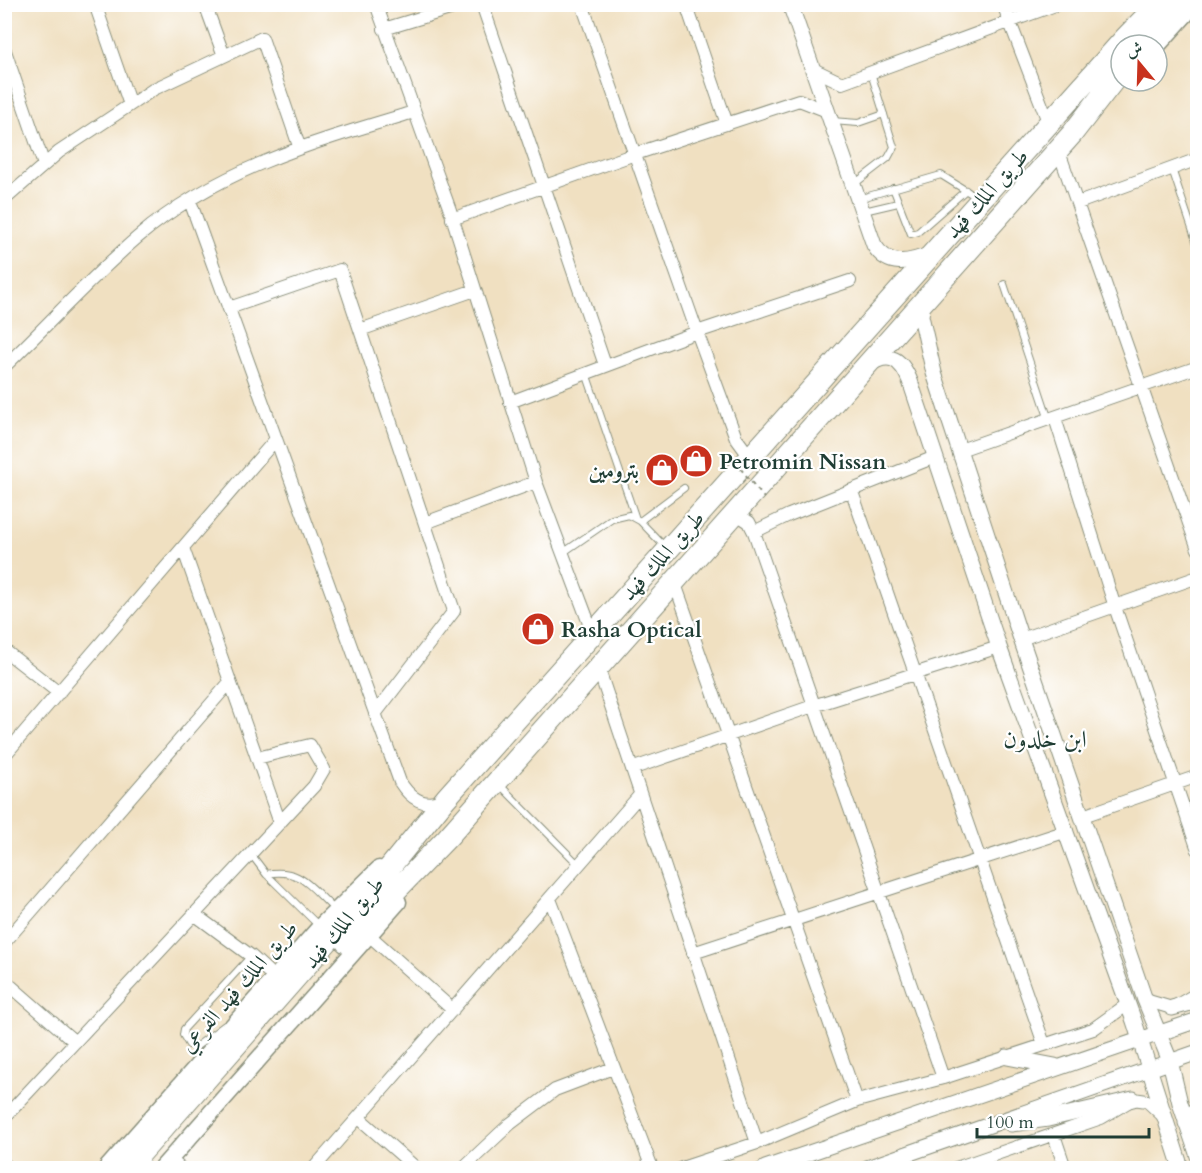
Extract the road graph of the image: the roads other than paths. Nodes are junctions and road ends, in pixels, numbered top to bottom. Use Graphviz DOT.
graph roads {
  1 [pos="95,4"];
  2 [pos="205,4"];
  3 [pos="375,4"];
  4 [pos="466,4"];
  5 [pos="482,4"];
  6 [pos="582,4"];
  7 [pos="686,4"];
  8 [pos="790,4"];
  9 [pos="1003,4"];
  10 [pos="1058,4"];
  11 [pos="1150,4"];
  12 [pos="1158,4"];
  13 [pos="1179,4"];
  14 [pos="1195,4"];
  15 [pos="1009,23"];
  16 [pos="384,29"];
  17 [pos="1138,33"];
  18 [pos="1140,33"];
  19 [pos="1145,33"];
  20 [pos="1169,33"];
  21 [pos="4,48"];
  22 [pos="224,56"];
  23 [pos="1109,66"];
  24 [pos="813,69"];
  25 [pos="870,73"];
  26 [pos="1109,86"];
  27 [pos="1113,93"];
  28 [pos="130,105"];
  29 [pos="414,112"];
  30 [pos="884,114"];
  31 [pos="829,116"];
  32 [pos="727,124"];
  33 [pos="1049,124"];
  34 [pos="1065,141"];
  35 [pos="299,146"];
  36 [pos="635,154"];
  37 [pos="1197,159"];
  38 [pos="44,165"];
  39 [pos="1172,169"];
  40 [pos="543,185"];
  41 [pos="893,188"];
  42 [pos="973,195"];
  43 [pos="858,198"];
  44 [pos="4,200"];
  45 [pos="190,201"];
  46 [pos="898,203"];
  47 [pos="1078,203"];
  48 [pos="452,219"];
  49 [pos="1197,247"];
  50 [pos="931,254"];
  51 [pos="850,281"];
  52 [pos="1004,284"];
  53 [pos="475,290"];
  54 [pos="923,301"];
  55 [pos="229,308"];
  56 [pos="360,330"];
  57 [pos="697,332"];
  58 [pos="605,365"];
  59 [pos="4,367"];
  60 [pos="1197,367"];
  61 [pos="861,370"];
  62 [pos="586,373"];
  63 [pos="934,373"];
  64 [pos="910,381"];
  65 [pos="1141,387"];
  66 [pos="510,402"];
  67 [pos="1052,419"];
  68 [pos="276,439"];
  69 [pos="960,450"];
  70 [pos="750,457"];
  71 [pos="935,457"];
  72 [pos="536,482"];
  73 [pos="684,488"];
  74 [pos="852,492"];
  75 [pos="735,513"];
  76 [pos="638,519"];
  77 [pos="425,523"];
  78 [pos="754,532"];
  79 [pos="183,548"];
  80 [pos="668,549"];
  81 [pos="1197,549"];
  82 [pos="564,552"];
  83 [pos="1197,577"];
  84 [pos="674,581"];
  85 [pos="1114,604"];
  86 [pos="593,634"];
  87 [pos="1021,639"];
  88 [pos="999,647"];
  89 [pos="4,650"];
  90 [pos="598,667"];
  91 [pos="914,672"];
  92 [pos="230,682"];
  93 [pos="59,693"];
  94 [pos="813,706"];
  95 [pos="375,714"];
  96 [pos="727,735"];
  97 [pos="4,756"];
  98 [pos="257,758"];
  99 [pos="634,768"];
  100 [pos="1197,776"];
  101 [pos="496,781"];
  102 [pos="1174,783"];
  103 [pos="639,796"];
  104 [pos="446,798"];
  105 [pos="1083,816"];
  106 [pos="280,823"];
  107 [pos="1067,831"];
  108 [pos="447,838"];
  109 [pos="410,839"];
  110 [pos="1197,850"];
  111 [pos="251,854"];
  112 [pos="980,857"];
  113 [pos="579,865"];
  114 [pos="266,874"];
  115 [pos="878,892"];
  116 [pos="550,899"];
  117 [pos="335,910"];
  118 [pos="194,914"];
  119 [pos="791,920"];
  120 [pos="320,927"];
  121 [pos="369,935"];
  122 [pos="4,943"];
  123 [pos="693,953"];
  124 [pos="251,956"];
  125 [pos="275,978"];
  126 [pos="4,980"];
  127 [pos="1197,993"];
  128 [pos="1145,1000"];
  129 [pos="1197,1001"];
  130 [pos="1128,1004"];
  131 [pos="1172,1008"];
  132 [pos="453,1010"];
  133 [pos="240,1016"];
  134 [pos="1197,1020"];
  135 [pos="1160,1032"];
  136 [pos="1138,1040"];
  137 [pos="75,1042"];
  138 [pos="1044,1044"];
  139 [pos="1197,1052"];
  140 [pos="1007,1057"];
  141 [pos="1170,1061"];
  142 [pos="1058,1067"];
  143 [pos="614,1068"];
  144 [pos="1149,1068"];
  145 [pos="943,1078"];
  146 [pos="1133,1100"];
  147 [pos="857,1101"];
  148 [pos="1197,1107"];
  149 [pos="1163,1116"];
  150 [pos="4,1118"];
  151 [pos="359,1118"];
  152 [pos="1186,1123"];
  153 [pos="978,1129"];
  154 [pos="1054,1135"];
  155 [pos="758,1143"];
  156 [pos="910,1154"];
  157 [pos="1197,1156"];
  158 [pos="4,1164"];
  159 [pos="697,1165"];
  160 [pos="171,1166"];
  161 [pos="9,1168"];
  162 [pos="107,1168"];
  163 [pos="128,1168"];
  164 [pos="144,1168"];
  165 [pos="314,1168"];
  166 [pos="416,1168"];
  167 [pos="463,1168"];
  168 [pos="652,1168"];
  169 [pos="682,1168"];
  170 [pos="765,1168"];
  171 [pos="867,1168"];
  172 [pos="890,1168"];
  173 [pos="956,1168"];
  174 [pos="1065,1168"];
  175 [pos="1181,1168"];
  1 -- 28 [label="street"];
  2 -- 22 [label="street"];
  3 -- 16 [label="street"];
  4 -- 16 [label="street"];
  5 -- 40 [label="street"];
  6 -- 36 [label="street"];
  7 -- 32 [label="street"];
  8 -- 24 [label="street"];
  9 -- 15 [label="street"];
  10 -- 15 [label="street"];
  11 -- 17 [label="main road"];
  12 -- 18 [label="highway, طريق الملك فهد"];
  13 -- 19 [label="highway, طريق الملك فهد"];
  14 -- 20 [label="main road"];
  15 -- 25 [label="street"];
  15 -- 33 [label="street"];
  16 -- 29 [label="street"];
  21 -- 38 [label="street"];
  22 -- 28 [label="street"];
  22 -- 35 [label="street"];
  23 -- 33 [label="highway, طريق الملك فهد"];
  24 -- 25 [label="street"];
  24 -- 31 [label="street"];
  25 -- 30 [label="lane"];
  26 -- 34 [label="highway, طريق الملك فهد"];
  27 -- 34 [label="main road"];
  28 -- 38 [label="street"];
  29 -- 35 [label="street"];
  29 -- 48 [label="street"];
  30 -- 31 [label="lane"];
  30 -- 43 [label="lane"];
  31 -- 32 [label="street"];
  31 -- 43 [label="street"];
  32 -- 36 [label="street"];
  33 -- 42 [label="highway, طريق الملك فهد"];
  34 -- 47 [label="street"];
  34 -- 54 [label="highway, طريق الملك فهد"];
  35 -- 45 [label="street"];
  36 -- 40 [label="street"];
  36 -- 57 [label="street"];
  37 -- 39 [label="street"];
  38 -- 44 [label="street"];
  39 -- 47 [label="street"];
  39 -- 49 [label="lane"];
  40 -- 48 [label="street"];
  40 -- 58 [label="street"];
  41 -- 42 [label="lane"];
  41 -- 43 [label="lane"];
  41 -- 46 [label="lane"];
  42 -- 46 [label="lane"];
  42 -- 50 [label="highway, طريق الملك فهد"];
  43 -- 46 [label="lane"];
  43 -- 50 [label="street"];
  45 -- 55 [label="street"];
  45 -- 59 [label="street"];
  47 -- 65 [label="street"];
  48 -- 53 [label="street"];
  50 -- 70 [label="highway, طريق الملك فهد"];
  51 -- 57 [label="street"];
  52 -- 67 [label="lane"];
  53 -- 56 [label="street"];
  53 -- 66 [label="street"];
  54 -- 61 [label="highway, طريق الملك فهد"];
  54 -- 63 [label="street"];
  55 -- 56 [label="street"];
  55 -- 68 [label="street"];
  56 -- 77 [label="street"];
  57 -- 58 [label="street"];
  57 -- 70 [label="street"];
  58 -- 62 [label="street"];
  60 -- 65 [label="street"];
  61 -- 64 [label="street"];
  61 -- 75 [label="highway, طريق الملك فهد"];
  62 -- 66 [label="street"];
  62 -- 76 [label="lane"];
  63 -- 64 [label="street"];
  63 -- 69 [label="street"];
  64 -- 71 [label="street"];
  65 -- 67 [label="street"];
  65 -- 81 [label="street"];
  66 -- 72 [label="street"];
  67 -- 69 [label="street"];
  67 -- 85 [label="street"];
  68 -- 79 [label="street"];
  68 -- 95 [label="street"];
  69 -- 87 [label="street"];
  70 -- 80 [label="highway, طريق الملك فهد"];
  71 -- 74 [label="street"];
  71 -- 88 [label="street"];
  72 -- 77 [label="street"];
  72 -- 82 [label="street"];
  73 -- 76 [label="lane"];
  74 -- 78 [label="street"];
  74 -- 91 [label="street"];
  75 -- 78 [label="street"];
  75 -- 84 [label="highway, طريق الملك فهد"];
  76 -- 80 [label="lane"];
  76 -- 82 [label="lane"];
  77 -- 95 [label="street"];
  78 -- 94 [label="street"];
  79 -- 92 [label="street"];
  79 -- 93 [label="street"];
  80 -- 86 [label="highway, طريق الملك فهد"];
  82 -- 86 [label="street"];
  83 -- 85 [label="street"];
  84 -- 90 [label="highway, طريق الملك فهد"];
  84 -- 96 [label="street"];
  85 -- 87 [label="street"];
  85 -- 102 [label="street"];
  86 -- 104 [label="highway, طريق الملك فهد"];
  87 -- 105 [label="street"];
  88 -- 91 [label="street"];
  88 -- 107 [label="street"];
  89 -- 93 [label="street"];
  90 -- 99 [label="street"];
  90 -- 101 [label="highway, طريق الملك فهد"];
  91 -- 94 [label="street"];
  91 -- 112 [label="street"];
  92 -- 98 [label="street"];
  92 -- 122 [label="street"];
  93 -- 97 [label="street"];
  94 -- 96 [label="street"];
  94 -- 115 [label="street"];
  95 -- 104 [label="street"];
  96 -- 99 [label="street"];
  96 -- 119 [label="street"];
  98 -- 106 [label="street"];
  98 -- 106 [label="street"];
  99 -- 103 [label="street"];
  100 -- 102 [label="street"];
  101 -- 108 [label="highway, طريق الملك فهد"];
  101 -- 113 [label="lane"];
  102 -- 105 [label="street"];
  102 -- 110 [label="street"];
  103 -- 113 [label="street"];
  103 -- 123 [label="street"];
  104 -- 109 [label="highway, طريق الملك فهد"];
  105 -- 128 [label="street"];
  106 -- 111 [label="street"];
  107 -- 112 [label="street"];
  107 -- 130 [label="street"];
  108 -- 121 [label="main road"];
  108 -- 164 [label="highway, طريق الملك فهد"];
  109 -- 117 [label="main road, طريق الملك فهد الفرعي"];
  109 -- 163 [label="highway, طريق الملك فهد"];
  111 -- 114 [label="lane"];
  111 -- 118 [label="street"];
  112 -- 115 [label="street"];
  112 -- 138 [label="street"];
  113 -- 116 [label="street"];
  114 -- 117 [label="lane"];
  114 -- 120 [label="lane"];
  115 -- 119 [label="street"];
  115 -- 145 [label="street"];
  116 -- 132 [label="street"];
  116 -- 143 [label="street"];
  117 -- 120 [label="main road, طريق الملك فهد الفرعي"];
  118 -- 124 [label="street"];
  118 -- 137 [label="street"];
  119 -- 123 [label="street"];
  119 -- 147 [label="street"];
  120 -- 125 [label="main road, طريق الملك فهد الفرعي"];
  121 -- 132 [label="street"];
  121 -- 160 [label="main road"];
  123 -- 155 [label="street"];
  124 -- 125 [label="street"];
  124 -- 133 [label="lane"];
  125 -- 133 [label="main road, طريق الملك فهد الفرعي"];
  126 -- 137 [label="street"];
  127 -- 131 [label="street"];
  128 -- 131 [label="street"];
  128 -- 135 [label="street"];
  129 -- 131 [label="street"];
  130 -- 136 [label="street"];
  130 -- 138 [label="street"];
  132 -- 151 [label="street"];
  133 -- 162 [label="main road, طريق الملك فهد الفرعي"];
  134 -- 135 [label="street"];
  135 -- 136 [label="street"];
  135 -- 141 [label="street"];
  136 -- 142 [label="street"];
  136 -- 144 [label="street"];
  137 -- 150 [label="street"];
  138 -- 140 [label="street"];
  139 -- 141 [label="street"];
  140 -- 142 [label="street"];
  140 -- 145 [label="street"];
  141 -- 144 [label="street"];
  141 -- 152 [label="street"];
  142 -- 170 [label="street"];
  143 -- 167 [label="street"];
  143 -- 168 [label="street"];
  144 -- 149 [label="street"];
  144 -- 153 [label="street"];
  145 -- 147 [label="street"];
  146 -- 149 [label="street"];
  146 -- 153 [label="street"];
  146 -- 154 [label="street"];
  147 -- 155 [label="street"];
  148 -- 152 [label="street"];
  149 -- 175 [label="street"];
  151 -- 165 [label="street"];
  151 -- 166 [label="street"];
  152 -- 157 [label="street"];
  153 -- 156 [label="street"];
  154 -- 173 [label="street"];
  154 -- 174 [label="street"];
  155 -- 159 [label="street"];
  156 -- 171 [label="street"];
  156 -- 172 [label="street"];
  158 -- 161 [label="street"];
  159 -- 169 [label="street"];
}
